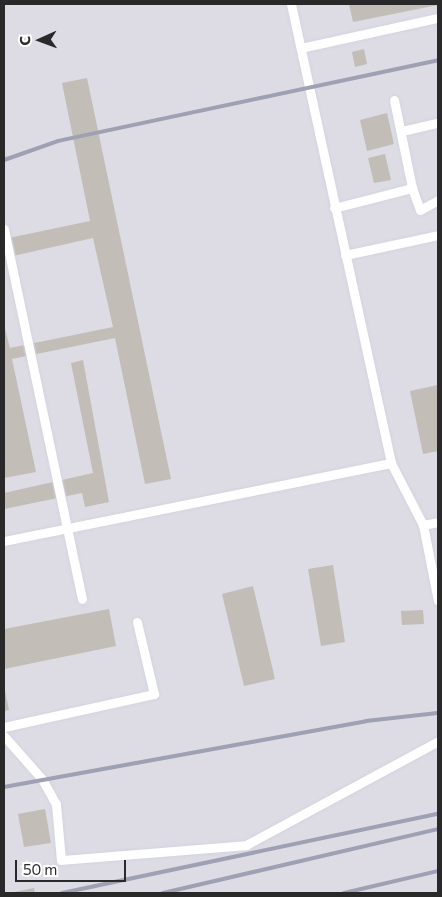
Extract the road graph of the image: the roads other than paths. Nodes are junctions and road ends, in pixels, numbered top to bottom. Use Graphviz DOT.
graph roads {
  1 [pos="291,4"];
  2 [pos="438,18"];
  3 [pos="300,48"];
  4 [pos="394,100"];
  5 [pos="438,123"];
  6 [pos="402,131"];
  7 [pos="412,188"];
  8 [pos="438,200"];
  9 [pos="334,208"];
  10 [pos="4,228"];
  11 [pos="438,236"];
  12 [pos="345,255"];
  13 [pos="391,462"];
  14 [pos="438,522"];
  15 [pos="423,525"];
  16 [pos="67,528"];
  17 [pos="4,541"];
  18 [pos="82,599"];
  19 [pos="438,601"];
  20 [pos="137,622"];
  21 [pos="4,727"];
  22 [pos="4,736"];
  23 [pos="438,741"];
  1 -- 3 [label="lane"];
  2 -- 3 [label="lane"];
  3 -- 9 [label="lane"];
  4 -- 6 [label="lane"];
  5 -- 6 [label="lane"];
  6 -- 7 [label="lane"];
  7 -- 8 [label="lane"];
  7 -- 9 [label="lane"];
  9 -- 12 [label="lane"];
  10 -- 16 [label="lane"];
  11 -- 12 [label="lane"];
  12 -- 13 [label="lane"];
  13 -- 15 [label="lane"];
  13 -- 16 [label="lane"];
  14 -- 15 [label="lane"];
  15 -- 19 [label="lane"];
  16 -- 17 [label="lane"];
  16 -- 18 [label="lane"];
  20 -- 21 [label="lane"];
  22 -- 23 [label="lane"];
}
